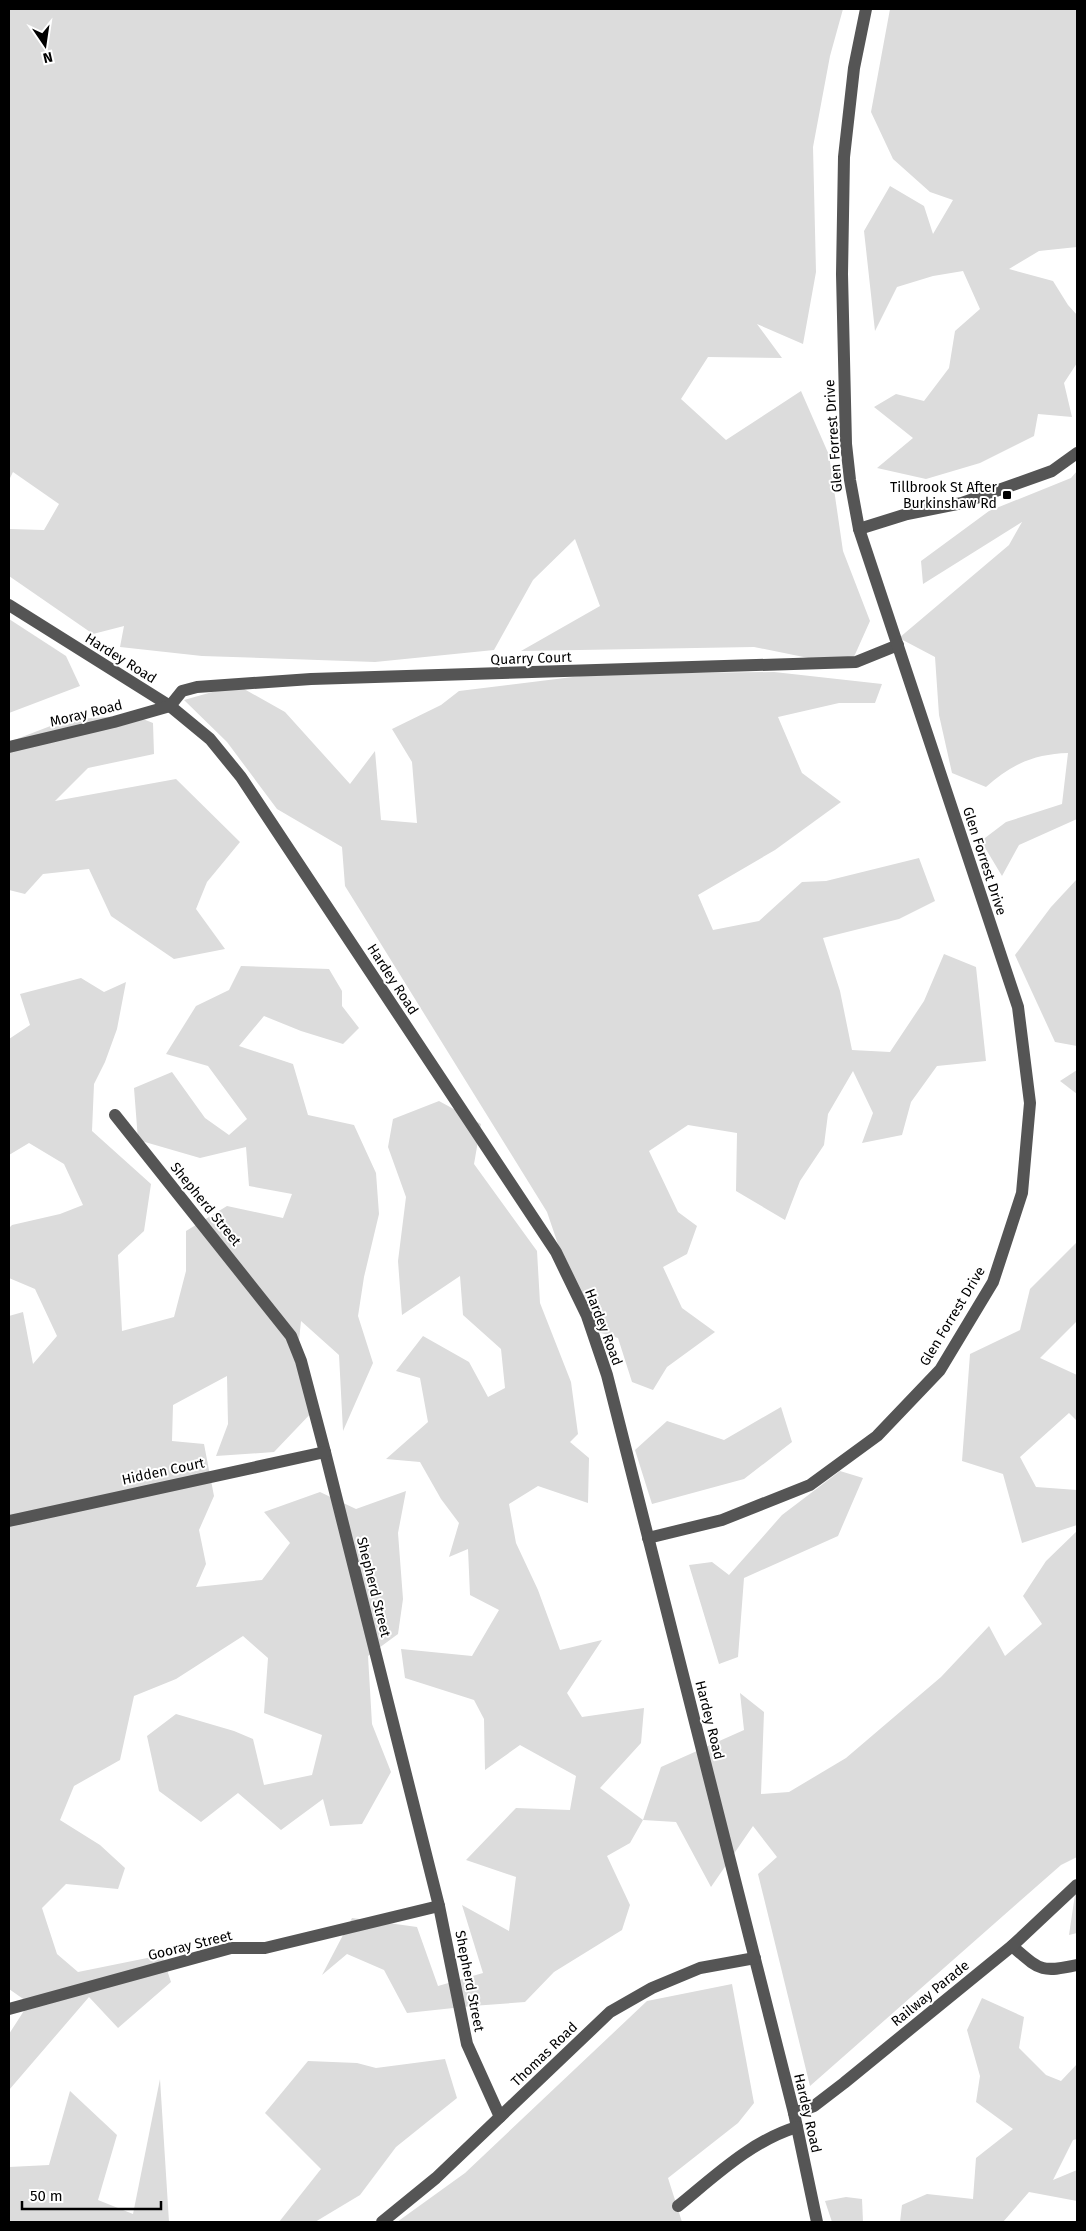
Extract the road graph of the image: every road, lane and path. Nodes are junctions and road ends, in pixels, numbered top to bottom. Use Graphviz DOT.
graph roads {
  1 [pos="866,9"];
  2 [pos="1077,453"];
  3 [pos="860,529"];
  4 [pos="9,605"];
  5 [pos="898,645"];
  6 [pos="170,706"];
  7 [pos="9,747"];
  8 [pos="115,1115"];
  9 [pos="325,1452"];
  10 [pos="9,1521"];
  11 [pos="648,1538"];
  12 [pos="1077,1885"];
  13 [pos="439,1906"];
  14 [pos="1012,1946"];
  15 [pos="755,1958"];
  16 [pos="1077,1965"];
  17 [pos="9,2010"];
  18 [pos="794,2112"];
  19 [pos="500,2117"];
  20 [pos="797,2127"];
  21 [pos="678,2206"];
  22 [pos="382,2222"];
  23 [pos="817,2222"];
  1 -- 3 [label="street, Glen Forrest Drive"];
  2 -- 3 [label="street"];
  3 -- 5 [label="street, Glen Forrest Drive"];
  4 -- 6 [label="street, Hardey Road"];
  5 -- 6 [label="street, Quarry Court"];
  5 -- 11 [label="street, Glen Forrest Drive"];
  6 -- 7 [label="street, Moray Road"];
  6 -- 11 [label="street, Hardey Road"];
  8 -- 9 [label="street, Shepherd Street"];
  9 -- 10 [label="street, Hidden Court"];
  9 -- 13 [label="street, Shepherd Street"];
  11 -- 15 [label="street, Hardey Road"];
  12 -- 14 [label="street, Railway Parade"];
  13 -- 17 [label="street, Gooray Street"];
  13 -- 19 [label="street, Shepherd Street"];
  14 -- 16 [label="street"];
  14 -- 18 [label="street, Railway Parade"];
  15 -- 18 [label="street, Hardey Road"];
  15 -- 19 [label="street, Thomas Road"];
  18 -- 20 [label="street, Hardey Road"];
  19 -- 22 [label="street, Thomas Road"];
  20 -- 21 [label="street"];
  20 -- 23 [label="street, Hardey Road"];
}
